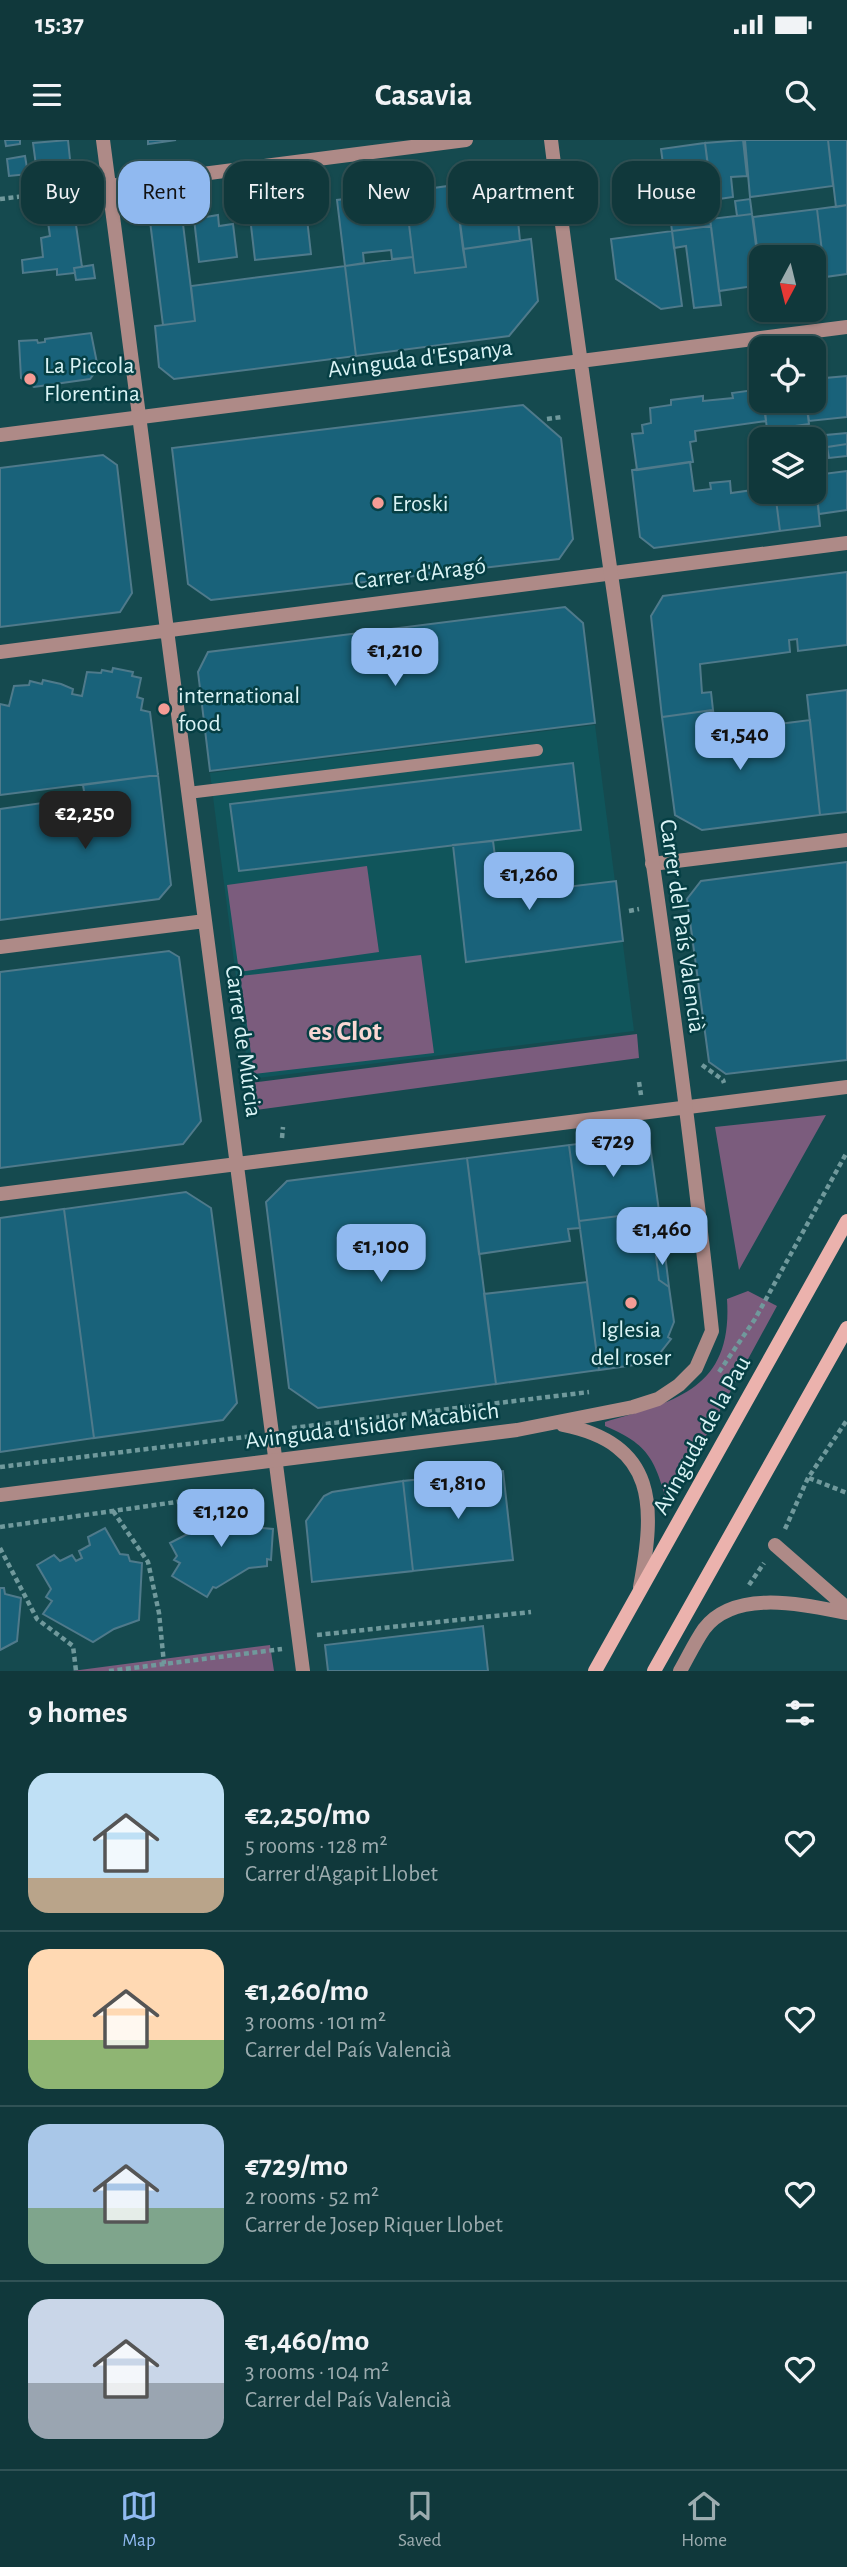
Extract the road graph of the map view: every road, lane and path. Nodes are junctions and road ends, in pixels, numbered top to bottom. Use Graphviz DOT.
graph roads {
  1 [pos="103,140"];
  2 [pos="466,140"];
  3 [pos="551,140"];
  4 [pos="109,186"];
  5 [pos="0,200"];
  6 [pos="847,327"];
  7 [pos="579,360"];
  8 [pos="138,417"];
  9 [pos="562,418"];
  10 [pos="547,419"];
  11 [pos="0,435"];
  12 [pos="847,543"];
  13 [pos="611,572"];
  14 [pos="166,629"];
  15 [pos="0,652"];
  16 [pos="537,750"];
  17 [pos="188,793"];
  18 [pos="847,840"];
  19 [pos="652,864"];
  20 [pos="205,921"];
  21 [pos="0,947"];
  22 [pos="847,1087"];
  23 [pos="684,1106"];
  24 [pos="847,1152"];
  25 [pos="238,1164"];
  26 [pos="0,1194"];
  27 [pos="847,1221"];
  28 [pos="847,1328"];
  29 [pos="712,1331"];
  30 [pos="714,1379"];
  31 [pos="601,1391"];
  32 [pos="847,1420"];
  33 [pos="554,1423"];
  34 [pos="273,1430"];
  35 [pos="277,1461"];
  36 [pos="0,1467"];
  37 [pos="808,1478"];
  38 [pos="847,1493"];
  39 [pos="0,1496"];
  40 [pos="262,1496"];
  41 [pos="113,1511"];
  42 [pos="0,1527"];
  43 [pos="775,1545"];
  44 [pos="0,1549"];
  45 [pos="640,1590"];
  46 [pos="734,1607"];
  47 [pos="847,1610"];
  48 [pos="531,1612"];
  49 [pos="279,1636"];
  50 [pos="299,1642"];
  51 [pos="281,1649"];
  52 [pos="164,1664"];
  53 [pos="151,1668"];
  54 [pos="76,1671"];
  55 [pos="109,1671"];
  56 [pos="303,1671"];
  57 [pos="594,1671"];
  58 [pos="654,1671"];
  59 [pos="680,1671"];
  1 -- 4 [label="street, Carrer de Múrcia"];
  2 -- 4 [label="street"];
  3 -- 7 [label="street, Carrer del País Valencià"];
  4 -- 5 [label="path"];
  4 -- 8 [label="street, Carrer de Múrcia"];
  6 -- 7 [label="street, Avinguda d'Espanya"];
  7 -- 8 [label="street, Avinguda d'Espanya"];
  7 -- 13 [label="street, Carrer del País Valencià"];
  8 -- 11 [label="street, Avinguda d'Espanya"];
  8 -- 14 [label="street, Carrer de Múrcia"];
  9 -- 10 [label="path"];
  12 -- 13 [label="street, Carrer d'Aragó"];
  13 -- 14 [label="street, Carrer d'Aragó"];
  13 -- 19 [label="street, Carrer del País Valencià"];
  14 -- 15 [label="street, Carrer d'Aragó"];
  14 -- 17 [label="street, Carrer de Múrcia"];
  16 -- 17 [label="lane"];
  17 -- 20 [label="street, Carrer de Múrcia"];
  18 -- 19 [label="street"];
  19 -- 23 [label="street, Carrer del País Valencià"];
  20 -- 21 [label="street"];
  20 -- 25 [label="street, Carrer de Múrcia"];
  22 -- 23 [label="street"];
  23 -- 25 [label="street"];
  23 -- 29 [label="street, Carrer del País Valencià"];
  24 -- 30 [label="path"];
  25 -- 26 [label="street"];
  25 -- 34 [label="street, Carrer de Múrcia"];
  27 -- 45 [label="main road, Avinguda de la Pau"];
  28 -- 58 [label="main road"];
  29 -- 33 [label="street, Avinguda d'Isidor Macabich"];
  31 -- 34 [label="path"];
  32 -- 37 [label="path"];
  33 -- 35 [label="street, Avinguda d'Isidor Macabich"];
  33 -- 45 [label="street"];
  34 -- 35 [label="street, Carrer de Múrcia"];
  34 -- 36 [label="path"];
  35 -- 39 [label="street, Avinguda d'Isidor Macabich"];
  35 -- 50 [label="street, Carrer de Múrcia"];
  37 -- 38 [label="path"];
  37 -- 43 [label="path"];
  40 -- 41 [label="path"];
  41 -- 42 [label="path"];
  41 -- 52 [label="path"];
  43 -- 46 [label="path"];
  43 -- 47 [label="street"];
  44 -- 54 [label="path"];
  45 -- 57 [label="main road, Avinguda de la Pau"];
  46 -- 47 [label="street"];
  46 -- 59 [label="street"];
  48 -- 50 [label="path"];
  49 -- 51 [label="path"];
  50 -- 51 [label="path"];
  50 -- 56 [label="street, Carrer de Múrcia"];
  51 -- 52 [label="path"];
  52 -- 53 [label="path"];
  53 -- 55 [label="path"];
}
